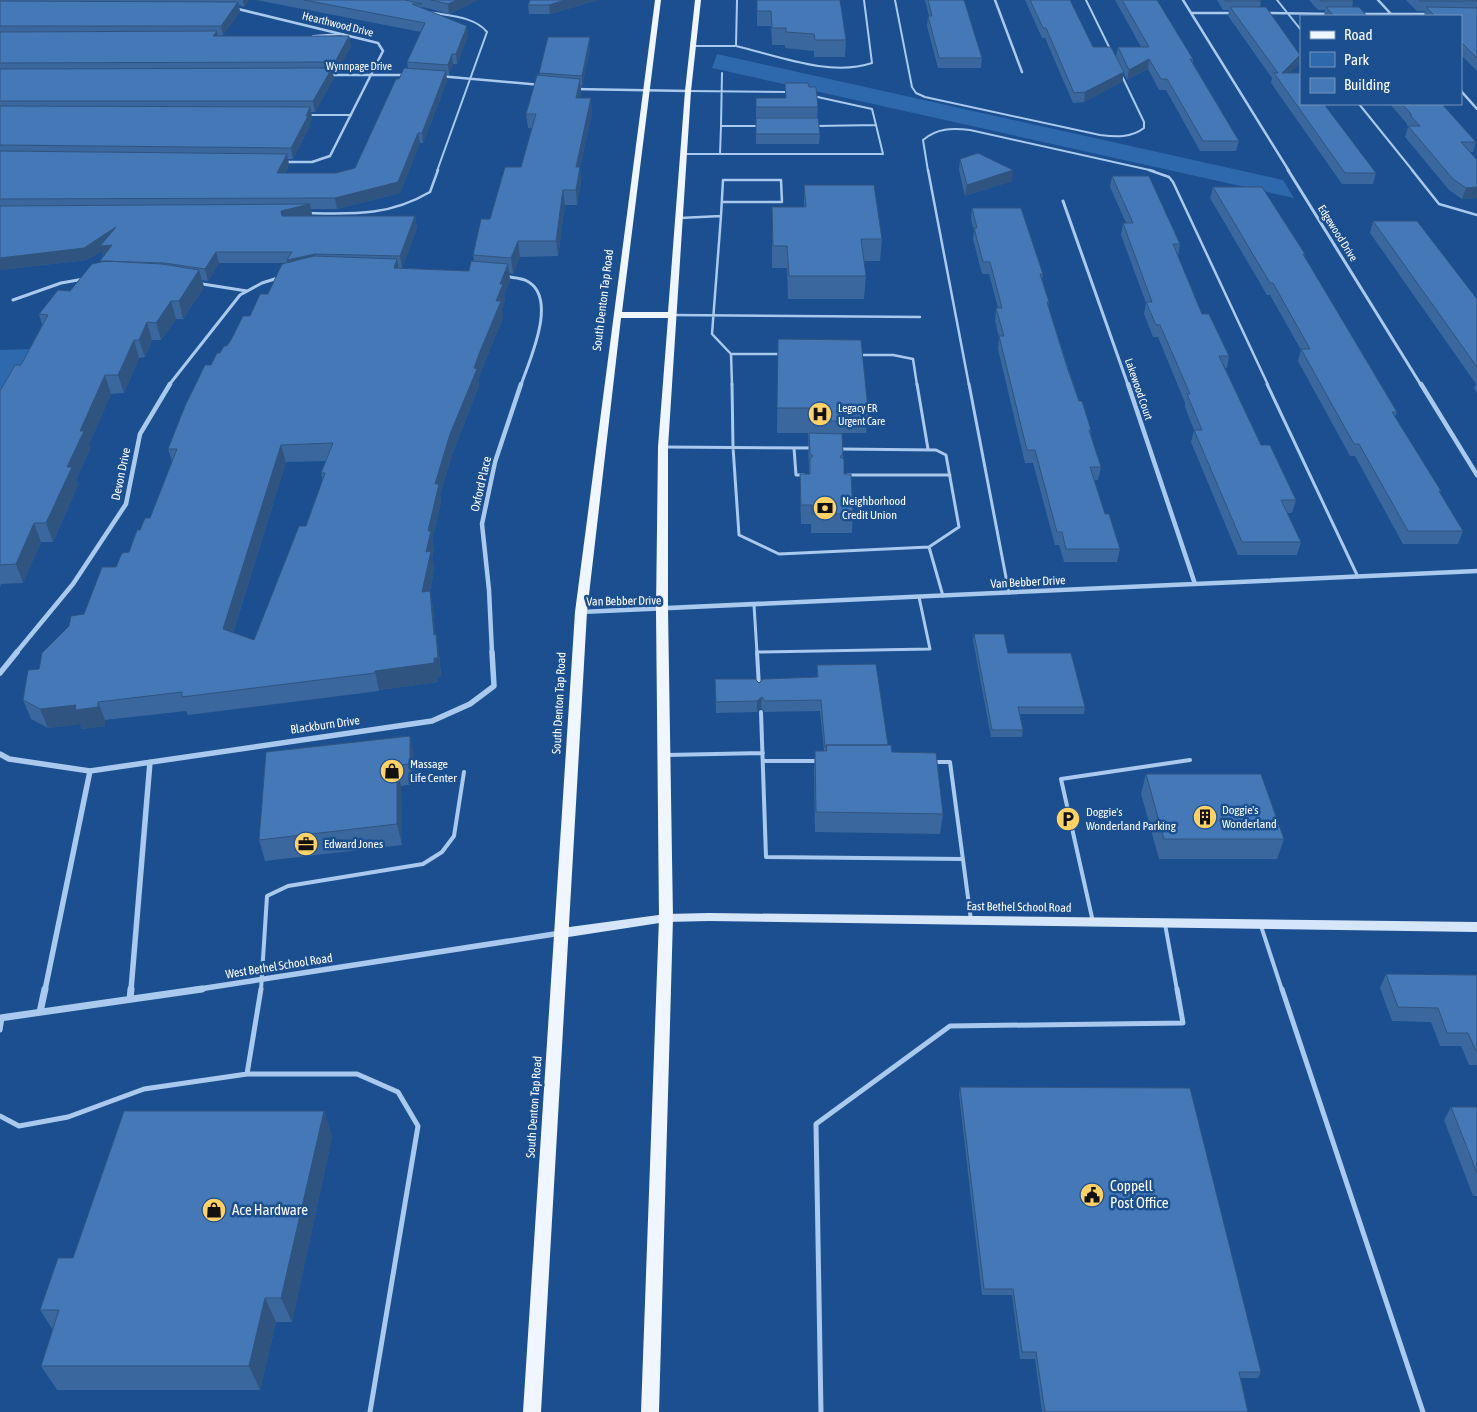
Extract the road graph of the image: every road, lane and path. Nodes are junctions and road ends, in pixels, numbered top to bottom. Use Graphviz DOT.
graph roads {
  1 [pos="658,0"];
  2 [pos="698,0"];
  3 [pos="737,0"];
  4 [pos="864,0"];
  5 [pos="895,0"];
  6 [pos="995,0"];
  7 [pos="1086,0"];
  8 [pos="1183,0"];
  9 [pos="1277,0"];
  10 [pos="1378,0"];
  11 [pos="227,8"];
  12 [pos="424,10"];
  13 [pos="1192,13"];
  14 [pos="1240,13"];
  15 [pos="1259,14"];
  16 [pos="1287,14"];
  17 [pos="1334,14"];
  18 [pos="1353,14"];
  19 [pos="1438,14"];
  20 [pos="1391,15"];
  21 [pos="1300,29"];
  22 [pos="346,34"];
  23 [pos="308,37"];
  24 [pos="693,46"];
  25 [pos="736,46"];
  26 [pos="1111,52"];
  27 [pos="1120,70"];
  28 [pos="1022,72"];
  29 [pos="722,73"];
  30 [pos="372,74"];
  31 [pos="324,75"];
  32 [pos="413,75"];
  33 [pos="437,76"];
  34 [pos="471,78"];
  35 [pos="549,86"];
  36 [pos="568,88"];
  37 [pos="688,91"];
  38 [pos="646,92"];
  39 [pos="722,92"];
  40 [pos="796,92"];
  41 [pos="1462,92"];
  42 [pos="805,94"];
  43 [pos="1360,105"];
  44 [pos="1477,109"];
  45 [pos="302,115"];
  46 [pos="351,115"];
  47 [pos="720,126"];
  48 [pos="759,126"];
  49 [pos="808,126"];
  50 [pos="876,126"];
  51 [pos="684,154"];
  52 [pos="720,154"];
  53 [pos="273,162"];
  54 [pos="1063,201"];
  55 [pos="722,202"];
  56 [pos="301,213"];
  57 [pos="1477,215"];
  58 [pos="721,216"];
  59 [pos="680,218"];
  60 [pos="287,276"];
  61 [pos="502,276"];
  62 [pos="86,279"];
  63 [pos="194,282"];
  64 [pos="248,291"];
  65 [pos="13,300"];
  66 [pos="617,315"];
  67 [pos="672,315"];
  68 [pos="713,315"];
  69 [pos="920,317"];
  70 [pos="731,354"];
  71 [pos="788,354"];
  72 [pos="855,355"];
  73 [pos="662,447"];
  74 [pos="733,447"];
  75 [pos="794,448"];
  76 [pos="822,448"];
  77 [pos="832,448"];
  78 [pos="928,449"];
  79 [pos="809,475"];
  80 [pos="950,475"];
  81 [pos="1477,475"];
  82 [pos="842,476"];
  83 [pos="929,547"];
  84 [pos="1477,571"];
  85 [pos="1358,577"];
  86 [pos="1196,584"];
  87 [pos="1009,593"];
  88 [pos="943,596"];
  89 [pos="919,597"];
  90 [pos="754,605"];
  91 [pos="662,610"];
  92 [pos="581,612"];
  93 [pos="757,652"];
  94 [pos="0,673"];
  95 [pos="494,686"];
  96 [pos="759,690"];
  97 [pos="761,712"];
  98 [pos="763,753"];
  99 [pos="0,754"];
  100 [pos="664,755"];
  101 [pos="1190,760"];
  102 [pos="764,761"];
  103 [pos="822,761"];
  104 [pos="150,762"];
  105 [pos="930,762"];
  106 [pos="90,771"];
  107 [pos="464,772"];
  108 [pos="962,859"];
  109 [pos="666,918"];
  110 [pos="971,920"];
  111 [pos="1093,922"];
  112 [pos="1164,923"];
  113 [pos="1260,924"];
  114 [pos="1477,926"];
  115 [pos="562,933"];
  116 [pos="263,980"];
  117 [pos="130,999"];
  118 [pos="40,1012"];
  119 [pos="1,1018"];
  120 [pos="0,1030"];
  121 [pos="247,1074"];
  122 [pos="0,1116"];
  123 [pos="370,1412"];
  124 [pos="532,1412"];
  125 [pos="650,1412"];
  126 [pos="821,1412"];
  127 [pos="1423,1412"];
  1 -- 38 [label="main road, South Denton Tap Road"];
  2 -- 24 [label="main road"];
  3 -- 25 [label="lane"];
  4 -- 25 [label="lane"];
  5 -- 27 [label="lane"];
  6 -- 28 [label="street"];
  7 -- 26 [label="lane"];
  8 -- 13 [label="street, Edgewood Drive"];
  9 -- 16 [label="lane"];
  10 -- 20 [label="street"];
  11 -- 22 [label="street, Hearthwood Drive"];
  12 -- 34 [label="lane"];
  13 -- 14 [label="street"];
  13 -- 81 [label="street, Edgewood Drive"];
  15 -- 16 [label="street"];
  16 -- 17 [label="street"];
  16 -- 21 [label="lane"];
  18 -- 20 [label="street"];
  19 -- 20 [label="street"];
  22 -- 23 [label="lane"];
  22 -- 30 [label="street, Hearthwood Drive"];
  24 -- 25 [label="lane"];
  24 -- 37 [label="main road"];
  29 -- 39 [label="lane"];
  30 -- 31 [label="street, Wynnpage Drive"];
  30 -- 32 [label="street, Wynnpage Drive"];
  30 -- 46 [label="street, Hearthwood Drive"];
  33 -- 34 [label="street"];
  34 -- 35 [label="street"];
  34 -- 56 [label="lane"];
  36 -- 38 [label="street"];
  37 -- 38 [label="street"];
  37 -- 39 [label="lane"];
  37 -- 51 [label="main road"];
  38 -- 66 [label="main road, South Denton Tap Road"];
  39 -- 40 [label="lane"];
  39 -- 47 [label="lane"];
  41 -- 44 [label="street"];
  42 -- 50 [label="lane"];
  43 -- 57 [label="lane"];
  45 -- 46 [label="lane"];
  46 -- 53 [label="street, Hearthwood Drive"];
  47 -- 48 [label="lane"];
  47 -- 52 [label="lane"];
  49 -- 50 [label="lane"];
  50 -- 52 [label="lane"];
  51 -- 52 [label="lane"];
  51 -- 59 [label="main road"];
  54 -- 86 [label="street, Lakewood Court"];
  55 -- 55 [label="lane"];
  55 -- 58 [label="lane"];
  58 -- 59 [label="lane"];
  58 -- 68 [label="lane"];
  59 -- 67 [label="main road"];
  60 -- 64 [label="street, Devon Drive"];
  61 -- 95 [label="street, Oxford Place"];
  62 -- 65 [label="street"];
  63 -- 64 [label="street"];
  64 -- 94 [label="street, Devon Drive"];
  66 -- 67 [label="main road"];
  66 -- 92 [label="main road, South Denton Tap Road"];
  67 -- 68 [label="lane"];
  67 -- 73 [label="main road"];
  68 -- 69 [label="lane"];
  68 -- 70 [label="lane"];
  70 -- 71 [label="lane"];
  70 -- 74 [label="lane"];
  72 -- 78 [label="lane"];
  73 -- 74 [label="lane"];
  73 -- 91 [label="main road"];
  74 -- 75 [label="lane"];
  74 -- 83 [label="lane"];
  75 -- 76 [label="lane"];
  75 -- 79 [label="lane"];
  77 -- 78 [label="lane"];
  78 -- 80 [label="lane"];
  80 -- 82 [label="lane"];
  80 -- 83 [label="lane"];
  83 -- 88 [label="lane"];
  84 -- 85 [label="street, Van Bebber Drive"];
  85 -- 86 [label="street, Van Bebber Drive"];
  85 -- 87 [label="lane"];
  86 -- 87 [label="street, Van Bebber Drive"];
  87 -- 88 [label="street, Van Bebber Drive"];
  88 -- 89 [label="street, Van Bebber Drive"];
  89 -- 90 [label="street, Van Bebber Drive"];
  89 -- 93 [label="lane"];
  90 -- 91 [label="street, Van Bebber Drive"];
  90 -- 93 [label="lane"];
  91 -- 92 [label="street, Van Bebber Drive"];
  91 -- 100 [label="main road"];
  92 -- 115 [label="main road, South Denton Tap Road"];
  93 -- 96 [label="lane"];
  95 -- 104 [label="street, Blackburn Drive"];
  97 -- 98 [label="lane"];
  98 -- 100 [label="lane"];
  98 -- 102 [label="lane"];
  99 -- 106 [label="street, Blackburn Drive"];
  100 -- 109 [label="main road"];
  101 -- 111 [label="lane"];
  102 -- 103 [label="lane"];
  102 -- 108 [label="lane"];
  104 -- 106 [label="street, Blackburn Drive"];
  104 -- 117 [label="street"];
  105 -- 108 [label="lane"];
  106 -- 118 [label="street"];
  107 -- 116 [label="lane"];
  108 -- 110 [label="lane"];
  109 -- 110 [label="street, East Bethel School Road"];
  109 -- 115 [label="street, East Bethel School Road"];
  109 -- 125 [label="main road"];
  110 -- 111 [label="street, East Bethel School Road"];
  111 -- 112 [label="street, East Bethel School Road"];
  112 -- 113 [label="street, East Bethel School Road"];
  112 -- 126 [label="lane"];
  113 -- 114 [label="street, East Bethel School Road"];
  113 -- 127 [label="lane"];
  115 -- 116 [label="street, West Bethel School Road"];
  115 -- 124 [label="main road, South Denton Tap Road"];
  116 -- 117 [label="street, West Bethel School Road"];
  116 -- 121 [label="lane"];
  117 -- 118 [label="street, West Bethel School Road"];
  118 -- 119 [label="street, West Bethel School Road"];
  119 -- 120 [label="lane"];
  121 -- 122 [label="lane"];
  121 -- 123 [label="lane"];
}
